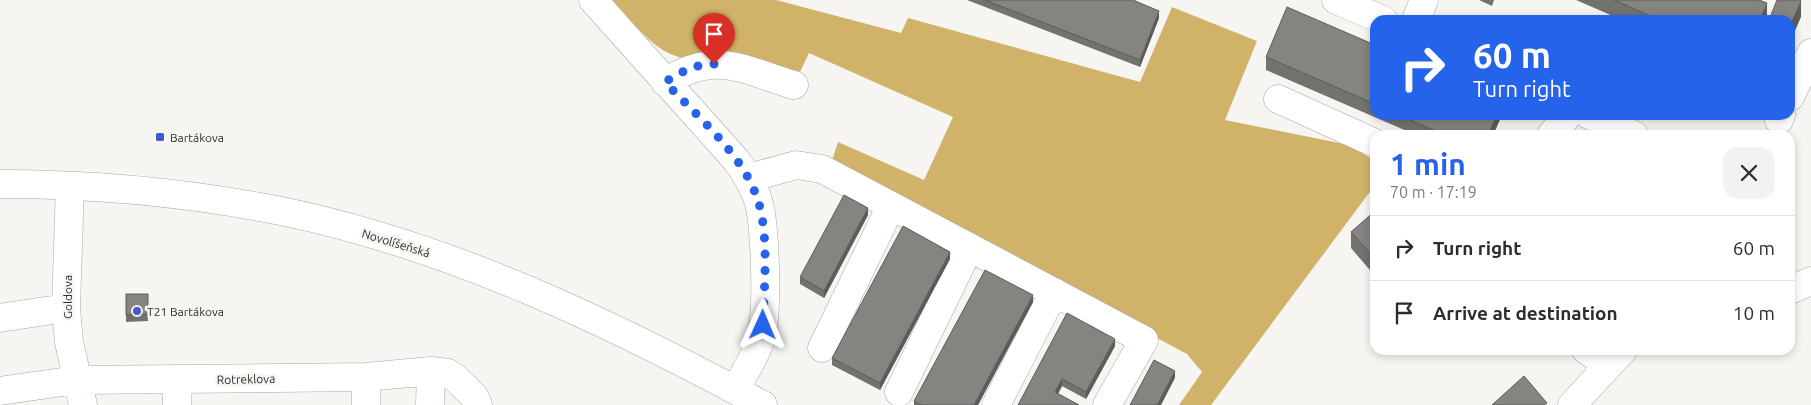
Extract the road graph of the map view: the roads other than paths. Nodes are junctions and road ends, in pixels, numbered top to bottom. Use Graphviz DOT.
graph roads {
  1 [pos="593,0"];
  2 [pos="1336,0"];
  3 [pos="1424,0"];
  4 [pos="1372,15"];
  5 [pos="1418,15"];
  6 [pos="1811,53"];
  7 [pos="665,82"];
  8 [pos="794,85"];
  9 [pos="1795,86"];
  10 [pos="1278,99"];
  11 [pos="1564,120"];
  12 [pos="1600,120"];
  13 [pos="1556,130"];
  14 [pos="1623,130"];
  15 [pos="1370,141"];
  16 [pos="749,178"];
  17 [pos="0,184"];
  18 [pos="70,186"];
  19 [pos="890,206"];
  20 [pos="969,248"];
  21 [pos="1811,281"];
  22 [pos="1795,288"];
  23 [pos="1054,292"];
  24 [pos="66,308"];
  25 [pos="0,318"];
  26 [pos="822,348"];
  27 [pos="1616,358"];
  28 [pos="431,371"];
  29 [pos="366,377"];
  30 [pos="736,390"];
  31 [pos="0,391"];
  32 [pos="80,392"];
  33 [pos="177,392"];
  34 [pos="899,392"];
  35 [pos="366,405"];
  36 [pos="430,405"];
  37 [pos="478,405"];
  38 [pos="763,405"];
  39 [pos="996,405"];
  40 [pos="1107,405"];
  41 [pos="1572,405"];
  1 -- 7 [label="street"];
  2 -- 4 [label="street"];
  3 -- 5 [label="street"];
  6 -- 9 [label="street"];
  7 -- 8 [label="street"];
  7 -- 16 [label="street"];
  10 -- 15 [label="street"];
  11 -- 13 [label="street"];
  12 -- 14 [label="street"];
  16 -- 19 [label="street"];
  16 -- 30 [label="street"];
  17 -- 18 [label="street, Novolíšeňská"];
  18 -- 24 [label="street, Goldova"];
  18 -- 30 [label="street, Novolíšeňská"];
  19 -- 20 [label="street"];
  19 -- 26 [label="street"];
  20 -- 23 [label="street"];
  20 -- 34 [label="street"];
  21 -- 22 [label="street"];
  23 -- 39 [label="street"];
  23 -- 40 [label="street"];
  24 -- 25 [label="street"];
  24 -- 32 [label="street, Goldova"];
  27 -- 41 [label="street"];
  28 -- 29 [label="street, Rotreklova"];
  28 -- 36 [label="street"];
  28 -- 37 [label="street, Rotreklova"];
  29 -- 33 [label="street, Rotreklova"];
  29 -- 35 [label="street"];
  30 -- 38 [label="street, Novolíšeňská"];
  31 -- 32 [label="street, Rotreklova"];
  32 -- 33 [label="street, Rotreklova"];
}
